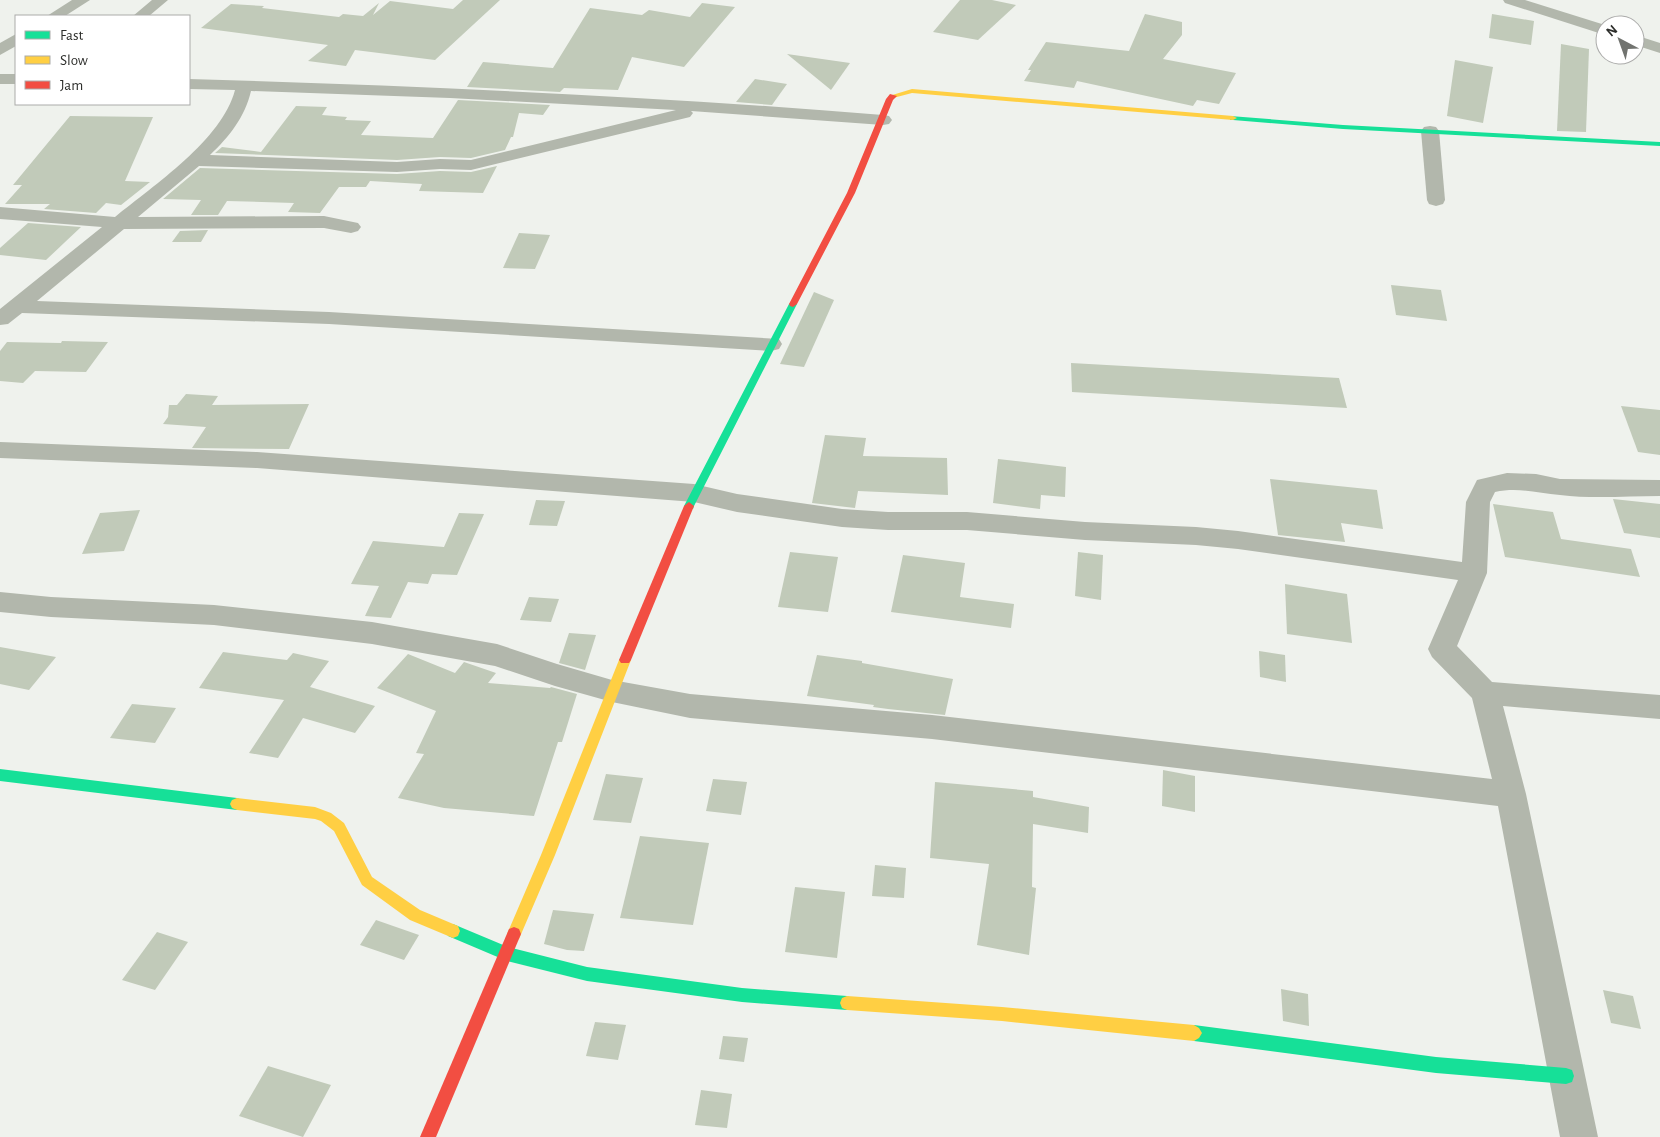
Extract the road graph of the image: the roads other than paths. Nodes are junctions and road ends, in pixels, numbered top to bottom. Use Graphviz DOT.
graph roads {
  1 [pos="83,0"];
  2 [pos="162,0"];
  3 [pos="1510,0"];
  4 [pos="57,15"];
  5 [pos="141,15"];
  6 [pos="1595,27"];
  7 [pos="15,41"];
  8 [pos="1645,43"];
  9 [pos="1660,48"];
  10 [pos="0,50"];
  11 [pos="0,79"];
  12 [pos="15,79"];
  13 [pos="190,84"];
  14 [pos="244,85"];
  15 [pos="740,107"];
  16 [pos="883,120"];
  17 [pos="1430,132"];
  18 [pos="1660,144"];
  19 [pos="194,160"];
  20 [pos="1436,200"];
  21 [pos="0,213"];
  22 [pos="119,224"];
  23 [pos="352,228"];
  24 [pos="8,312"];
  25 [pos="771,344"];
  26 [pos="0,450"];
  27 [pos="1660,488"];
  28 [pos="694,492"];
  29 [pos="1474,573"];
  30 [pos="0,602"];
  31 [pos="612,691"];
  32 [pos="1485,693"];
  33 [pos="1660,708"];
  34 [pos="0,775"];
  35 [pos="1511,794"];
  36 [pos="507,954"];
  37 [pos="1566,1076"];
  38 [pos="428,1137"];
  39 [pos="1579,1137"];
  1 -- 4 [label="street"];
  2 -- 5 [label="street"];
  3 -- 6 [label="street"];
  7 -- 10 [label="street"];
  8 -- 9 [label="street"];
  11 -- 12 [label="street"];
  13 -- 14 [label="street"];
  14 -- 15 [label="street"];
  14 -- 19 [label="street"];
  15 -- 16 [label="street"];
  15 -- 19 [label="street"];
  16 -- 17 [label="street"];
  16 -- 25 [label="street"];
  17 -- 18 [label="street"];
  17 -- 20 [label="street"];
  19 -- 22 [label="street"];
  21 -- 22 [label="street"];
  22 -- 23 [label="street"];
  22 -- 24 [label="street"];
  24 -- 25 [label="street"];
  25 -- 28 [label="street"];
  26 -- 28 [label="street"];
  27 -- 29 [label="street"];
  28 -- 29 [label="street"];
  28 -- 31 [label="street"];
  29 -- 32 [label="street"];
  30 -- 31 [label="street"];
  31 -- 35 [label="street"];
  31 -- 36 [label="street"];
  32 -- 33 [label="street"];
  32 -- 35 [label="street"];
  34 -- 36 [label="street"];
  35 -- 37 [label="street"];
  36 -- 37 [label="street"];
  36 -- 38 [label="street"];
  37 -- 39 [label="street"];
}
